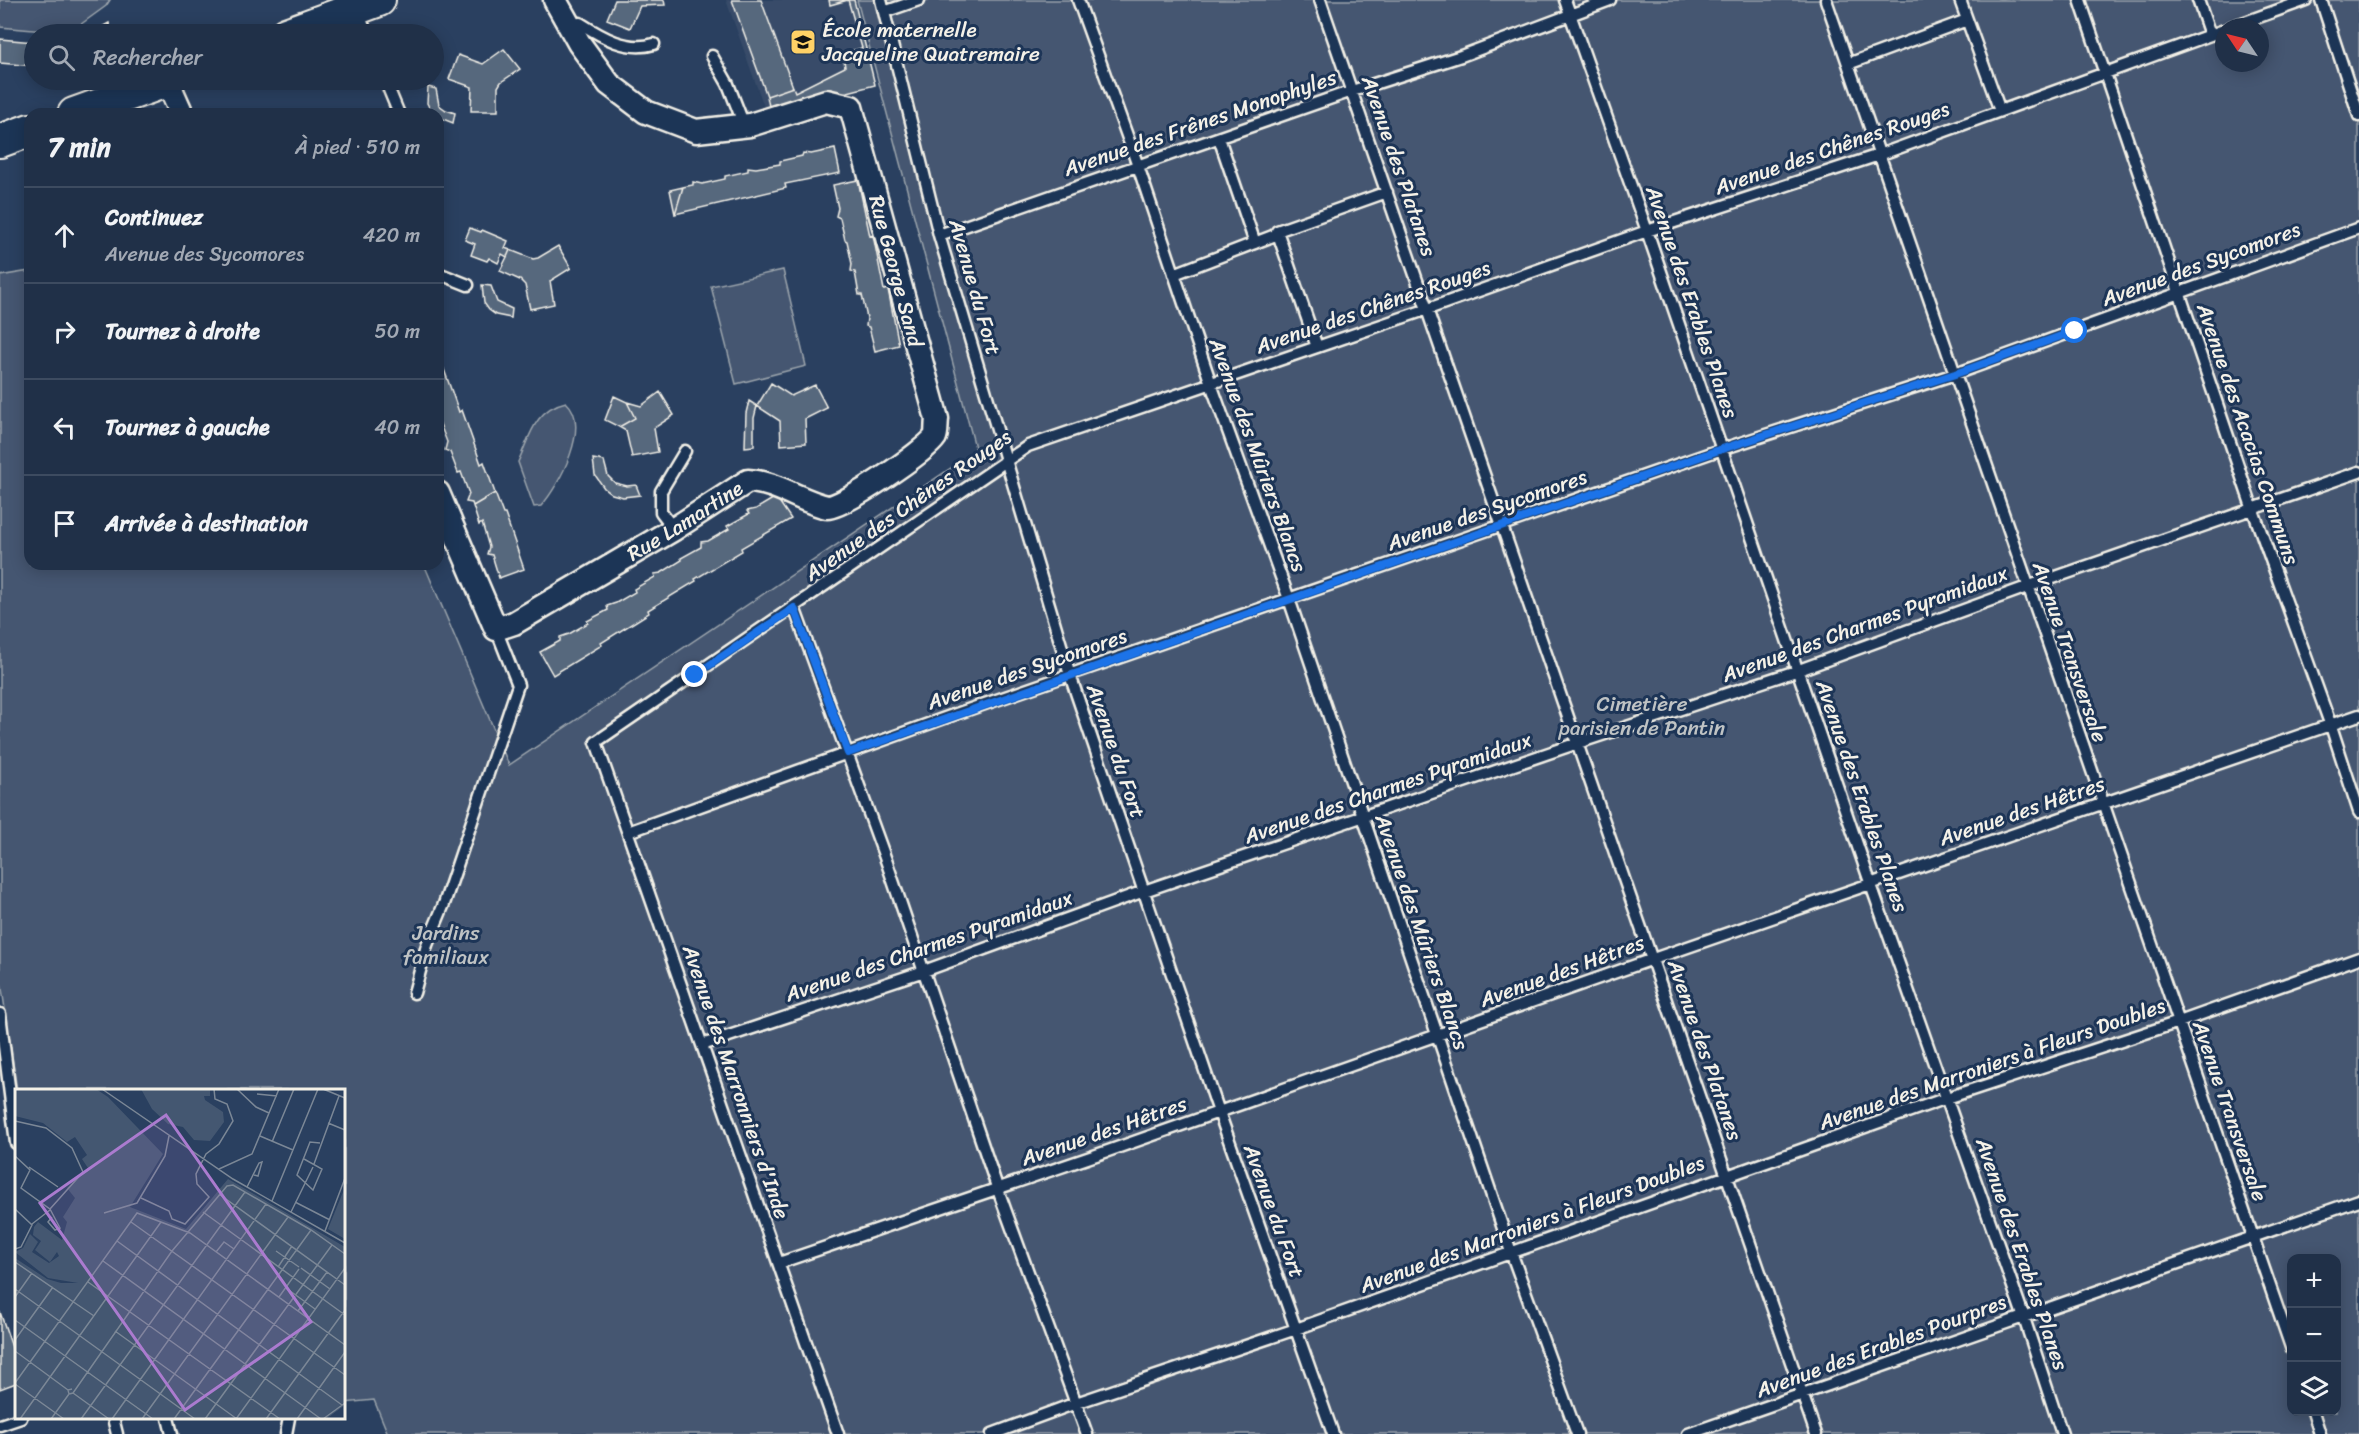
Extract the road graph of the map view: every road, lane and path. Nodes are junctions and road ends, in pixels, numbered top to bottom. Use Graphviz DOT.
graph roads {
  1 [pos="555,0"];
  2 [pos="881,0"];
  3 [pos="919,0"];
  4 [pos="1078,0"];
  5 [pos="1320,0"];
  6 [pos="1565,0"];
  7 [pos="1610,0"];
  8 [pos="1826,0"];
  9 [pos="2080,0"];
  10 [pos="2198,0"];
  11 [pos="2306,0"];
  12 [pos="2321,0"];
  13 [pos="1964,1"];
  14 [pos="884,12"];
  15 [pos="367,14"];
  16 [pos="1569,14"];
  17 [pos="2256,18"];
  18 [pos="1967,20"];
  19 [pos="326,24"];
  20 [pos="568,25"];
  21 [pos="2215,33"];
  22 [pos="2210,35"];
  23 [pos="654,44"];
  24 [pos="712,56"];
  25 [pos="1848,64"];
  26 [pos="2105,73"];
  27 [pos="140,90"];
  28 [pos="172,90"];
  29 [pos="389,90"];
  30 [pos="1352,91"];
  31 [pos="91,108"];
  32 [pos="180,108"];
  33 [pos="397,108"];
  34 [pos="2000,111"];
  35 [pos="2359,116"];
  36 [pos="744,125"];
  37 [pos="24,132"];
  38 [pos="1219,138"];
  39 [pos="0,141"];
  40 [pos="1879,155"];
  41 [pos="1138,166"];
  42 [pos="1387,192"];
  43 [pos="2359,228"];
  44 [pos="1647,231"];
  45 [pos="1278,234"];
  46 [pos="939,235"];
  47 [pos="1255,243"];
  48 [pos="1174,273"];
  49 [pos="444,275"];
  50 [pos="468,285"];
  51 [pos="2178,294"];
  52 [pos="1428,309"];
  53 [pos="1317,347"];
  54 [pos="1955,374"];
  55 [pos="1211,384"];
  56 [pos="936,436"];
  57 [pos="1722,449"];
  58 [pos="685,451"];
  59 [pos="1006,461"];
  60 [pos="2359,472"];
  61 [pos="444,507"];
  62 [pos="2253,510"];
  63 [pos="1503,526"];
  64 [pos="674,529"];
  65 [pos="2026,587"];
  66 [pos="1289,598"];
  67 [pos="794,608"];
  68 [pos="496,629"];
  69 [pos="1799,670"];
  70 [pos="1070,675"];
  71 [pos="2359,715"];
  72 [pos="2331,726"];
  73 [pos="596,742"];
  74 [pos="1578,743"];
  75 [pos="848,753"];
  76 [pos="2103,803"];
  77 [pos="2359,812"];
  78 [pos="1362,818"];
  79 [pos="628,832"];
  80 [pos="1871,885"];
  81 [pos="1144,891"];
  82 [pos="2359,958"];
  83 [pos="1653,959"];
  84 [pos="924,971"];
  85 [pos="414,993"];
  86 [pos="0,1014"];
  87 [pos="2179,1022"];
  88 [pos="1438,1036"];
  89 [pos="702,1045"];
  90 [pos="1947,1098"];
  91 [pos="1219,1112"];
  92 [pos="15,1135"];
  93 [pos="1728,1174"];
  94 [pos="997,1187"];
  95 [pos="2359,1200"];
  96 [pos="2253,1238"];
  97 [pos="1511,1252"];
  98 [pos="779,1263"];
  99 [pos="2024,1316"];
  100 [pos="1296,1329"];
  101 [pos="2287,1336"];
  102 [pos="1803,1395"];
  103 [pos="1076,1403"];
  104 [pos="2314,1416"];
  105 [pos="18,1419"];
  106 [pos="113,1419"];
  107 [pos="168,1419"];
  108 [pos="289,1419"];
  109 [pos="0,1425"];
  110 [pos="117,1434"];
  111 [pos="172,1434"];
  112 [pos="286,1434"];
  113 [pos="838,1434"];
  114 [pos="992,1434"];
  115 [pos="1087,1434"];
  116 [pos="1333,1434"];
  117 [pos="1577,1434"];
  118 [pos="1688,1434"];
  119 [pos="1816,1434"];
  120 [pos="2062,1434"];
  121 [pos="2320,1434"];
  1 -- 20 [label="street"];
  2 -- 14 [label="lane, Avenue du Fort"];
  3 -- 14 [label="lane"];
  4 -- 41 [label="lane, Avenue des Mûriers Blancs"];
  5 -- 30 [label="lane, Avenue des Platanes"];
  6 -- 16 [label="lane, Avenue des Erables Planes"];
  7 -- 16 [label="lane, Avenue des Frênes Monophyles"];
  8 -- 25 [label="lane, Avenue Transversale"];
  9 -- 26 [label="lane, Avenue des Acacias Communs"];
  10 -- 22 [label="lane"];
  11 -- 17 [label="lane"];
  12 -- 35 [label="lane"];
  13 -- 18 [label="lane"];
  14 -- 46 [label="lane, Avenue du Fort"];
  15 -- 19 [label="main road"];
  16 -- 30 [label="lane, Avenue des Frênes Monophyles"];
  16 -- 44 [label="lane, Avenue des Erables Planes"];
  18 -- 25 [label="lane"];
  18 -- 34 [label="lane"];
  20 -- 23 [label="lane"];
  20 -- 36 [label="street"];
  21 -- 22 [label="lane, Avenue des Chênes Rouges"];
  22 -- 26 [label="lane, Avenue des Chênes Rouges"];
  24 -- 36 [label="lane"];
  25 -- 40 [label="lane, Avenue Transversale"];
  26 -- 34 [label="lane, Avenue des Chênes Rouges"];
  26 -- 51 [label="lane, Avenue des Acacias Communs"];
  27 -- 31 [label="main road"];
  28 -- 32 [label="street"];
  29 -- 33 [label="lane"];
  30 -- 38 [label="lane, Avenue des Frênes Monophyles"];
  30 -- 42 [label="lane, Avenue des Platanes"];
  34 -- 40 [label="lane, Avenue des Chênes Rouges"];
  36 -- 56 [label="street, Rue George Sand"];
  37 -- 39 [label="main road"];
  38 -- 41 [label="lane, Avenue des Frênes Monophyles"];
  38 -- 47 [label="lane"];
  40 -- 44 [label="lane, Avenue des Chênes Rouges"];
  40 -- 54 [label="lane, Avenue Transversale"];
  41 -- 46 [label="lane, Avenue des Frênes Monophyles"];
  41 -- 48 [label="lane, Avenue des Mûriers Blancs"];
  42 -- 45 [label="lane"];
  42 -- 52 [label="lane, Avenue des Platanes"];
  43 -- 51 [label="lane, Avenue des Sycomores"];
  44 -- 52 [label="lane, Avenue des Chênes Rouges"];
  44 -- 57 [label="lane, Avenue des Erables Planes"];
  45 -- 47 [label="lane"];
  45 -- 53 [label="lane"];
  46 -- 59 [label="lane, Avenue du Fort"];
  47 -- 48 [label="lane"];
  48 -- 55 [label="lane, Avenue des Mûriers Blancs"];
  49 -- 50 [label="lane"];
  51 -- 54 [label="lane, Avenue des Sycomores"];
  51 -- 62 [label="lane, Avenue des Acacias Communs"];
  52 -- 53 [label="lane, Avenue des Chênes Rouges"];
  52 -- 63 [label="lane, Avenue des Platanes"];
  53 -- 55 [label="lane, Avenue des Chênes Rouges"];
  54 -- 57 [label="lane, Avenue des Sycomores"];
  54 -- 65 [label="lane, Avenue Transversale"];
  55 -- 59 [label="lane, Avenue des Chênes Rouges"];
  55 -- 66 [label="lane, Avenue des Mûriers Blancs"];
  56 -- 64 [label="street, Rue Lamartine"];
  57 -- 63 [label="lane, Avenue des Sycomores"];
  57 -- 69 [label="lane, Avenue des Erables Planes"];
  58 -- 64 [label="lane"];
  59 -- 67 [label="lane, Avenue des Chênes Rouges"];
  59 -- 70 [label="lane, Avenue du Fort"];
  60 -- 62 [label="lane, Avenue des Charmes Pyramidaux"];
  61 -- 68 [label="street"];
  62 -- 65 [label="lane, Avenue des Charmes Pyramidaux"];
  62 -- 72 [label="lane, Avenue des Acacias Communs"];
  63 -- 66 [label="lane, Avenue des Sycomores"];
  63 -- 74 [label="lane, Avenue des Platanes"];
  64 -- 68 [label="street, Rue Lamartine"];
  65 -- 69 [label="lane, Avenue des Charmes Pyramidaux"];
  65 -- 76 [label="lane, Avenue Transversale"];
  66 -- 70 [label="lane, Avenue des Sycomores"];
  66 -- 78 [label="lane, Avenue des Mûriers Blancs"];
  67 -- 73 [label="lane, Avenue des Chênes Rouges"];
  67 -- 75 [label="lane"];
  68 -- 85 [label="lane"];
  69 -- 74 [label="lane, Avenue des Charmes Pyramidaux"];
  69 -- 80 [label="lane, Avenue des Erables Planes"];
  70 -- 75 [label="lane, Avenue des Sycomores"];
  70 -- 81 [label="lane, Avenue du Fort"];
  71 -- 72 [label="lane, Avenue des Hêtres"];
  72 -- 76 [label="lane, Avenue des Hêtres"];
  72 -- 77 [label="lane, Avenue des Acacias Communs"];
  73 -- 79 [label="lane, Avenue des Marronniers d'Inde"];
  74 -- 78 [label="lane, Avenue des Charmes Pyramidaux"];
  74 -- 83 [label="lane, Avenue des Platanes"];
  75 -- 79 [label="lane, Avenue des Sycomores"];
  75 -- 84 [label="lane"];
  76 -- 80 [label="lane, Avenue des Hêtres"];
  76 -- 87 [label="lane, Avenue Transversale"];
  78 -- 81 [label="lane, Avenue des Charmes Pyramidaux"];
  78 -- 88 [label="lane, Avenue des Mûriers Blancs"];
  79 -- 89 [label="lane, Avenue des Marronniers d'Inde"];
  80 -- 83 [label="lane, Avenue des Hêtres"];
  80 -- 90 [label="lane, Avenue des Erables Planes"];
  81 -- 84 [label="lane, Avenue des Charmes Pyramidaux"];
  81 -- 91 [label="lane, Avenue du Fort"];
  82 -- 87 [label="lane, Avenue des Marroniers à Fleurs Doubles"];
  83 -- 88 [label="lane, Avenue des Hêtres"];
  83 -- 93 [label="lane, Avenue des Platanes"];
  84 -- 89 [label="lane, Avenue des Charmes Pyramidaux"];
  84 -- 94 [label="lane"];
  86 -- 92 [label="lane"];
  87 -- 90 [label="lane, Avenue des Marroniers à Fleurs Doubles"];
  87 -- 96 [label="lane, Avenue Transversale"];
  88 -- 91 [label="lane, Avenue des Hêtres"];
  88 -- 97 [label="lane, Avenue des Mûriers Blancs"];
  89 -- 98 [label="lane, Avenue des Marronniers d'Inde"];
  90 -- 93 [label="lane, Avenue des Marroniers à Fleurs Doubles"];
  90 -- 99 [label="lane, Avenue des Erables Planes"];
  91 -- 94 [label="lane, Avenue des Hêtres"];
  91 -- 100 [label="lane, Avenue du Fort"];
  93 -- 97 [label="lane, Avenue des Marroniers à Fleurs Doubles"];
  93 -- 102 [label="lane, Avenue des Platanes"];
  94 -- 98 [label="lane, Avenue des Hêtres"];
  94 -- 103 [label="lane"];
  95 -- 96 [label="lane, Avenue des Erables Pourpres"];
  96 -- 99 [label="lane, Avenue des Erables Pourpres"];
  96 -- 101 [label="lane, Avenue Transversale"];
  97 -- 100 [label="lane, Avenue des Marroniers à Fleurs Doubles"];
  97 -- 117 [label="lane, Avenue des Mûriers Blancs"];
  98 -- 113 [label="lane, Avenue des Marronniers d'Inde"];
  99 -- 102 [label="lane, Avenue des Erables Pourpres"];
  99 -- 120 [label="lane, Avenue des Erables Planes"];
  100 -- 103 [label="lane, Avenue des Marroniers à Fleurs Doubles"];
  100 -- 116 [label="lane, Avenue du Fort"];
  102 -- 118 [label="lane, Avenue des Erables Pourpres"];
  102 -- 119 [label="lane, Avenue des Platanes"];
  103 -- 114 [label="lane, Avenue des Marroniers à Fleurs Doubles"];
  103 -- 115 [label="lane"];
  104 -- 121 [label="lane"];
  105 -- 109 [label="lane"];
  106 -- 110 [label="lane"];
  107 -- 111 [label="lane"];
  108 -- 112 [label="lane"];
}
